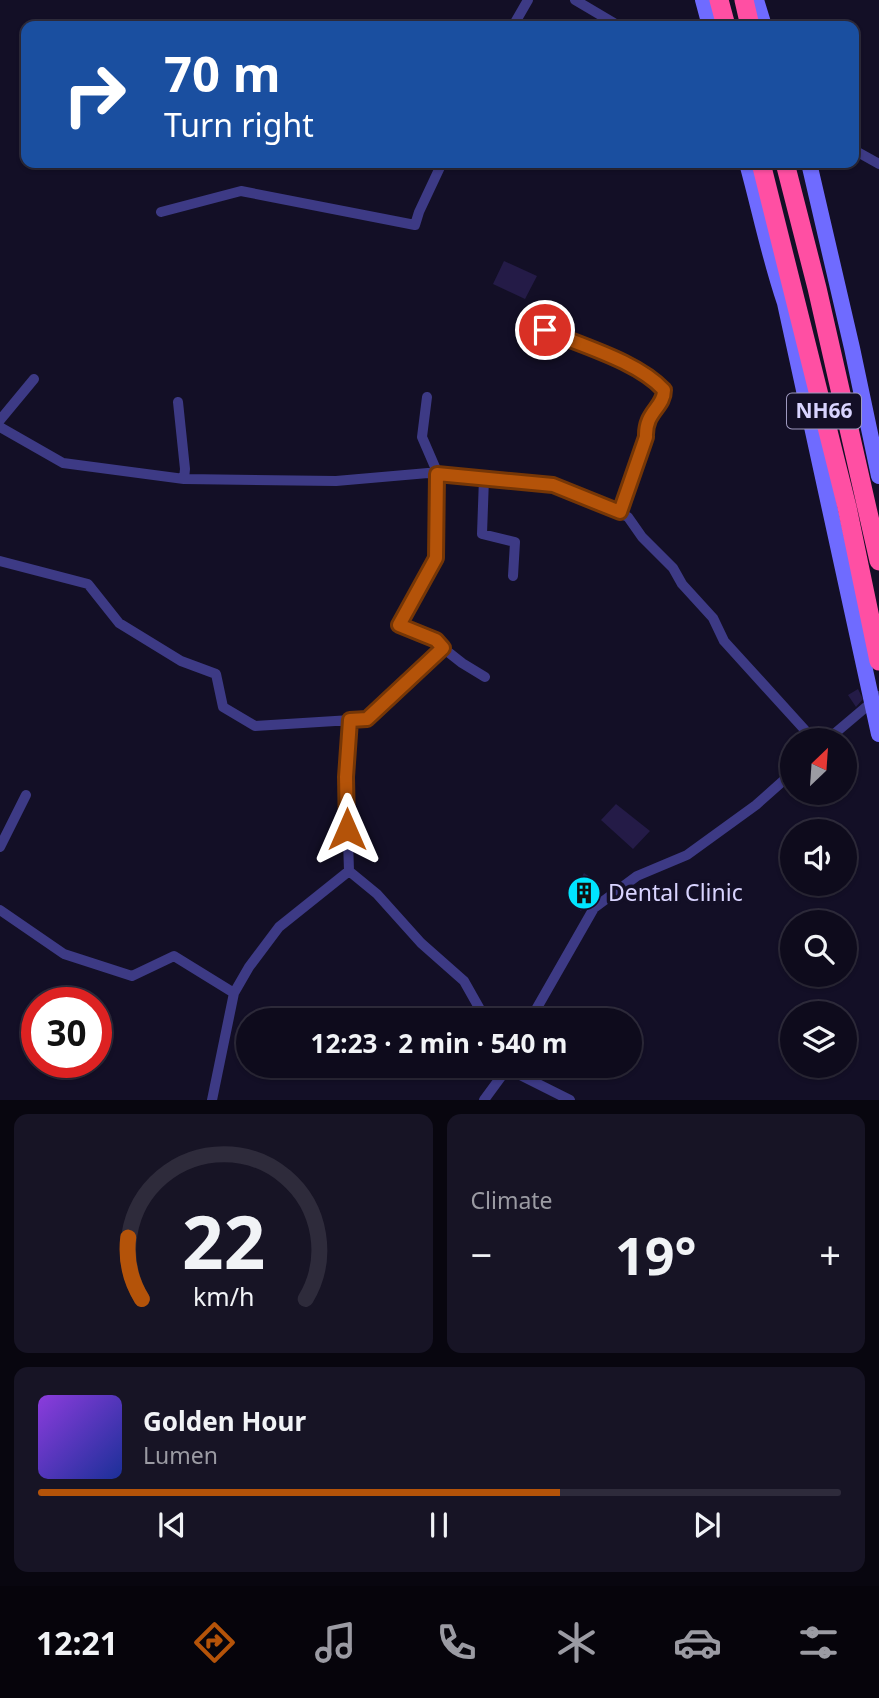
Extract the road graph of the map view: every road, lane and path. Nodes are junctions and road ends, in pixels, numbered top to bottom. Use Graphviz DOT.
graph roads {
  1 [pos="528,0"];
  2 [pos="575,0"];
  3 [pos="703,0"];
  4 [pos="719,0"];
  5 [pos="757,1"];
  6 [pos="516,21"];
  7 [pos="611,21"];
  8 [pos="709,21"];
  9 [pos="725,21"];
  10 [pos="751,21"];
  11 [pos="763,21"];
  12 [pos="859,153"];
  13 [pos="879,164"];
  14 [pos="440,168"];
  15 [pos="748,168"];
  16 [pos="762,168"];
  17 [pos="786,168"];
  18 [pos="810,168"];
  19 [pos="161,212"];
  20 [pos="545,330"];
  21 [pos="34,379"];
  22 [pos="427,397"];
  23 [pos="177,402"];
  24 [pos="0,419"];
  25 [pos="0,427"];
  26 [pos="438,474"];
  27 [pos="879,477"];
  28 [pos="484,478"];
  29 [pos="184,479"];
  30 [pos="620,512"];
  31 [pos="0,561"];
  32 [pos="879,561"];
  33 [pos="513,576"];
  34 [pos="443,648"];
  35 [pos="879,661"];
  36 [pos="485,677"];
  37 [pos="875,699"];
  38 [pos="350,720"];
  39 [pos="803,728"];
  40 [pos="841,728"];
  41 [pos="879,734"];
  42 [pos="780,784"];
  43 [pos="26,795"];
  44 [pos="0,847"];
  45 [pos="349,872"];
  46 [pos="0,910"];
  47 [pos="234,993"];
  48 [pos="479,1008"];
  49 [pos="537,1008"];
  50 [pos="501,1078"];
  51 [pos="529,1078"];
  52 [pos="212,1100"];
  53 [pos="484,1100"];
  54 [pos="570,1100"];
  1 -- 6 [label="street"];
  2 -- 7 [label="street"];
  3 -- 8 [label="street"];
  4 -- 9 [label="highway"];
  5 -- 10 [label="highway"];
  5 -- 11 [label="street"];
  12 -- 13 [label="street"];
  14 -- 19 [label="street"];
  15 -- 37 [label="street"];
  16 -- 35 [label="highway, NH66"];
  17 -- 32 [label="highway"];
  18 -- 27 [label="street"];
  20 -- 30 [label="street"];
  21 -- 24 [label="street"];
  22 -- 26 [label="street"];
  23 -- 29 [label="street"];
  25 -- 29 [label="street"];
  26 -- 28 [label="street"];
  26 -- 29 [label="street"];
  26 -- 34 [label="street"];
  28 -- 30 [label="street"];
  28 -- 33 [label="street"];
  30 -- 39 [label="street"];
  31 -- 38 [label="street"];
  34 -- 36 [label="street"];
  34 -- 38 [label="street"];
  37 -- 40 [label="street"];
  37 -- 41 [label="street"];
  38 -- 45 [label="street"];
  42 -- 49 [label="street"];
  43 -- 44 [label="street"];
  45 -- 47 [label="street"];
  45 -- 48 [label="street"];
  46 -- 47 [label="street"];
  47 -- 52 [label="street"];
  50 -- 53 [label="street"];
  51 -- 54 [label="street"];
}
